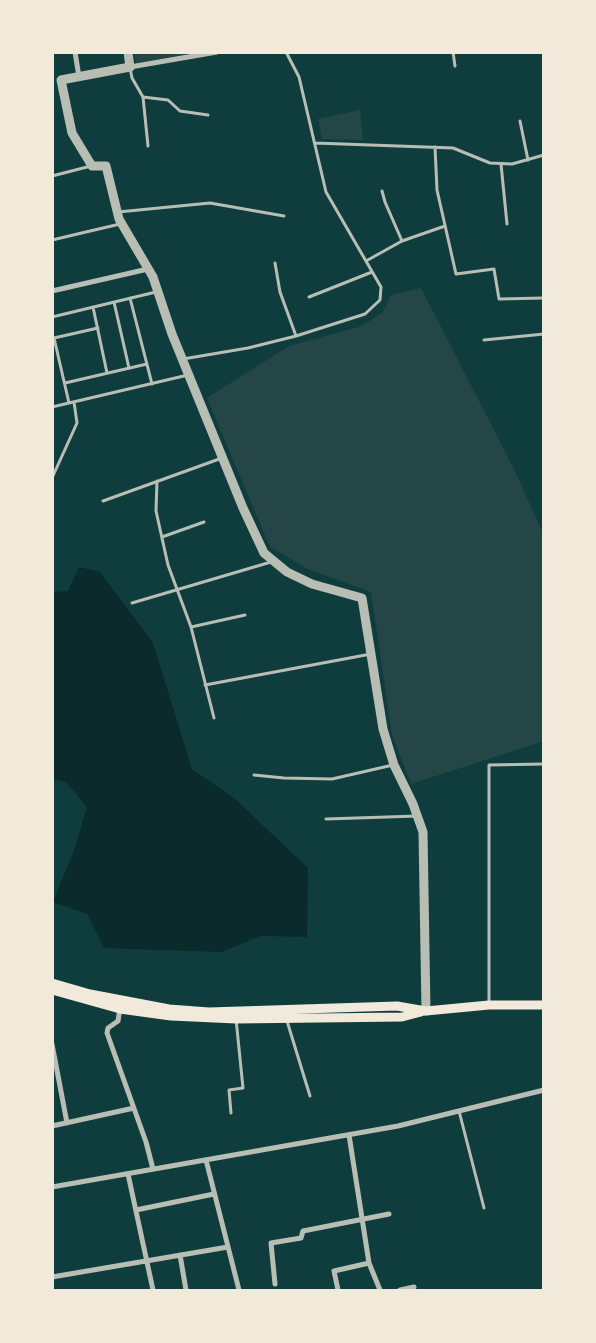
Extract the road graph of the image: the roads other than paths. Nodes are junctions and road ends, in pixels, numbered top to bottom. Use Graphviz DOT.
graph roads {
  1 [pos="75,52"];
  2 [pos="128,52"];
  3 [pos="217,52"];
  4 [pos="286,52"];
  5 [pos="453,52"];
  6 [pos="455,66"];
  7 [pos="130,67"];
  8 [pos="79,77"];
  9 [pos="57,81"];
  10 [pos="143,98"];
  11 [pos="208,115"];
  12 [pos="520,121"];
  13 [pos="315,143"];
  14 [pos="148,146"];
  15 [pos="435,147"];
  16 [pos="544,155"];
  17 [pos="528,160"];
  18 [pos="501,164"];
  19 [pos="92,166"];
  20 [pos="52,176"];
  21 [pos="382,191"];
  22 [pos="118,212"];
  23 [pos="284,216"];
  24 [pos="122,224"];
  25 [pos="507,224"];
  26 [pos="445,226"];
  27 [pos="52,240"];
  28 [pos="402,242"];
  29 [pos="366,261"];
  30 [pos="275,262"];
  31 [pos="148,268"];
  32 [pos="372,272"];
  33 [pos="52,291"];
  34 [pos="158,292"];
  35 [pos="309,297"];
  36 [pos="130,298"];
  37 [pos="544,298"];
  38 [pos="114,302"];
  39 [pos="93,307"];
  40 [pos="52,317"];
  41 [pos="98,328"];
  42 [pos="544,334"];
  43 [pos="296,336"];
  44 [pos="53,339"];
  45 [pos="484,340"];
  46 [pos="182,359"];
  47 [pos="147,364"];
  48 [pos="129,368"];
  49 [pos="107,373"];
  50 [pos="189,375"];
  51 [pos="64,383"];
  52 [pos="152,384"];
  53 [pos="72,403"];
  54 [pos="52,407"];
  55 [pos="222,458"];
  56 [pos="52,478"];
  57 [pos="157,481"];
  58 [pos="103,501"];
  59 [pos="204,522"];
  60 [pos="162,537"];
  61 [pos="274,561"];
  62 [pos="176,588"];
  63 [pos="132,603"];
  64 [pos="245,615"];
  65 [pos="191,627"];
  66 [pos="371,654"];
  67 [pos="205,685"];
  68 [pos="214,718"];
  69 [pos="544,764"];
  70 [pos="394,765"];
  71 [pos="254,775"];
  72 [pos="417,816"];
  73 [pos="326,819"];
  74 [pos="52,983"];
  75 [pos="52,990"];
  76 [pos="122,1004"];
  77 [pos="489,1005"];
  78 [pos="544,1005"];
  79 [pos="426,1011"];
  80 [pos="286,1018"];
  81 [pos="236,1019"];
  82 [pos="52,1044"];
  83 [pos="544,1090"];
  84 [pos="310,1096"];
  85 [pos="134,1108"];
  86 [pos="459,1111"];
  87 [pos="231,1113"];
  88 [pos="67,1123"];
  89 [pos="52,1126"];
  90 [pos="349,1135"];
  91 [pos="206,1160"];
  92 [pos="153,1169"];
  93 [pos="128,1174"];
  94 [pos="52,1187"];
  95 [pos="214,1194"];
  96 [pos="484,1208"];
  97 [pos="136,1210"];
  98 [pos="389,1214"];
  99 [pos="362,1219"];
  100 [pos="228,1247"];
  101 [pos="180,1255"];
  102 [pos="146,1261"];
  103 [pos="369,1263"];
  104 [pos="52,1277"];
  105 [pos="275,1284"];
  106 [pos="414,1287"];
  107 [pos="152,1290"];
  108 [pos="186,1290"];
  109 [pos="239,1290"];
  110 [pos="338,1290"];
  111 [pos="380,1290"];
  112 [pos="400,1290"];
  1 -- 8 [label="street"];
  2 -- 7 [label="street"];
  3 -- 7 [label="street"];
  4 -- 13 [label="lane"];
  5 -- 6 [label="lane"];
  7 -- 8 [label="street"];
  7 -- 10 [label="lane"];
  8 -- 9 [label="street"];
  9 -- 19 [label="street"];
  10 -- 11 [label="lane"];
  10 -- 14 [label="lane"];
  12 -- 17 [label="lane"];
  13 -- 15 [label="lane"];
  13 -- 29 [label="lane"];
  15 -- 18 [label="lane"];
  15 -- 26 [label="lane"];
  16 -- 17 [label="lane"];
  17 -- 18 [label="lane"];
  18 -- 25 [label="lane"];
  19 -- 20 [label="lane"];
  19 -- 22 [label="street"];
  21 -- 28 [label="lane"];
  22 -- 23 [label="lane"];
  22 -- 24 [label="street"];
  24 -- 27 [label="lane"];
  24 -- 31 [label="street"];
  26 -- 28 [label="lane"];
  26 -- 37 [label="lane"];
  28 -- 29 [label="lane"];
  29 -- 32 [label="lane"];
  30 -- 43 [label="lane"];
  31 -- 33 [label="street"];
  31 -- 34 [label="street"];
  32 -- 35 [label="lane"];
  32 -- 43 [label="lane"];
  34 -- 36 [label="lane"];
  34 -- 46 [label="street"];
  36 -- 38 [label="lane"];
  36 -- 47 [label="lane"];
  38 -- 39 [label="lane"];
  38 -- 48 [label="lane"];
  39 -- 40 [label="lane"];
  39 -- 41 [label="lane"];
  41 -- 44 [label="lane"];
  41 -- 49 [label="lane"];
  42 -- 45 [label="lane"];
  43 -- 46 [label="lane"];
  44 -- 51 [label="lane"];
  46 -- 50 [label="street"];
  47 -- 48 [label="lane"];
  47 -- 52 [label="lane"];
  48 -- 49 [label="lane"];
  49 -- 51 [label="lane"];
  50 -- 52 [label="lane"];
  50 -- 55 [label="street"];
  51 -- 53 [label="lane"];
  52 -- 53 [label="lane"];
  53 -- 54 [label="lane"];
  53 -- 56 [label="lane"];
  55 -- 57 [label="lane"];
  55 -- 61 [label="street"];
  57 -- 58 [label="lane"];
  57 -- 60 [label="lane"];
  59 -- 60 [label="lane"];
  60 -- 62 [label="lane"];
  61 -- 62 [label="lane"];
  61 -- 66 [label="street"];
  62 -- 63 [label="lane"];
  62 -- 65 [label="lane"];
  64 -- 65 [label="lane"];
  65 -- 67 [label="lane"];
  66 -- 67 [label="lane"];
  66 -- 70 [label="street"];
  67 -- 68 [label="lane"];
  69 -- 77 [label="lane"];
  70 -- 71 [label="lane"];
  70 -- 72 [label="street"];
  72 -- 73 [label="lane"];
  72 -- 79 [label="street"];
  74 -- 76 [label="main road"];
  75 -- 76 [label="main road"];
  76 -- 79 [label="main road"];
  76 -- 81 [label="main road"];
  76 -- 85 [label="street"];
  77 -- 78 [label="main road"];
  77 -- 79 [label="main road"];
  79 -- 80 [label="main road"];
  80 -- 81 [label="main road"];
  80 -- 84 [label="lane"];
  81 -- 87 [label="lane"];
  82 -- 88 [label="street"];
  83 -- 86 [label="street"];
  85 -- 88 [label="street"];
  85 -- 92 [label="street"];
  86 -- 90 [label="street"];
  86 -- 96 [label="lane"];
  88 -- 89 [label="street"];
  90 -- 91 [label="street"];
  90 -- 99 [label="street"];
  91 -- 92 [label="street"];
  91 -- 95 [label="street"];
  92 -- 93 [label="street"];
  93 -- 94 [label="street"];
  93 -- 97 [label="street"];
  95 -- 97 [label="street"];
  95 -- 100 [label="street"];
  97 -- 102 [label="street"];
  98 -- 99 [label="street"];
  99 -- 103 [label="street"];
  99 -- 105 [label="street"];
  100 -- 101 [label="street"];
  100 -- 109 [label="street"];
  101 -- 102 [label="street"];
  101 -- 108 [label="street"];
  102 -- 104 [label="street"];
  102 -- 107 [label="street"];
  103 -- 110 [label="street"];
  103 -- 111 [label="street"];
  106 -- 112 [label="street"];
}
